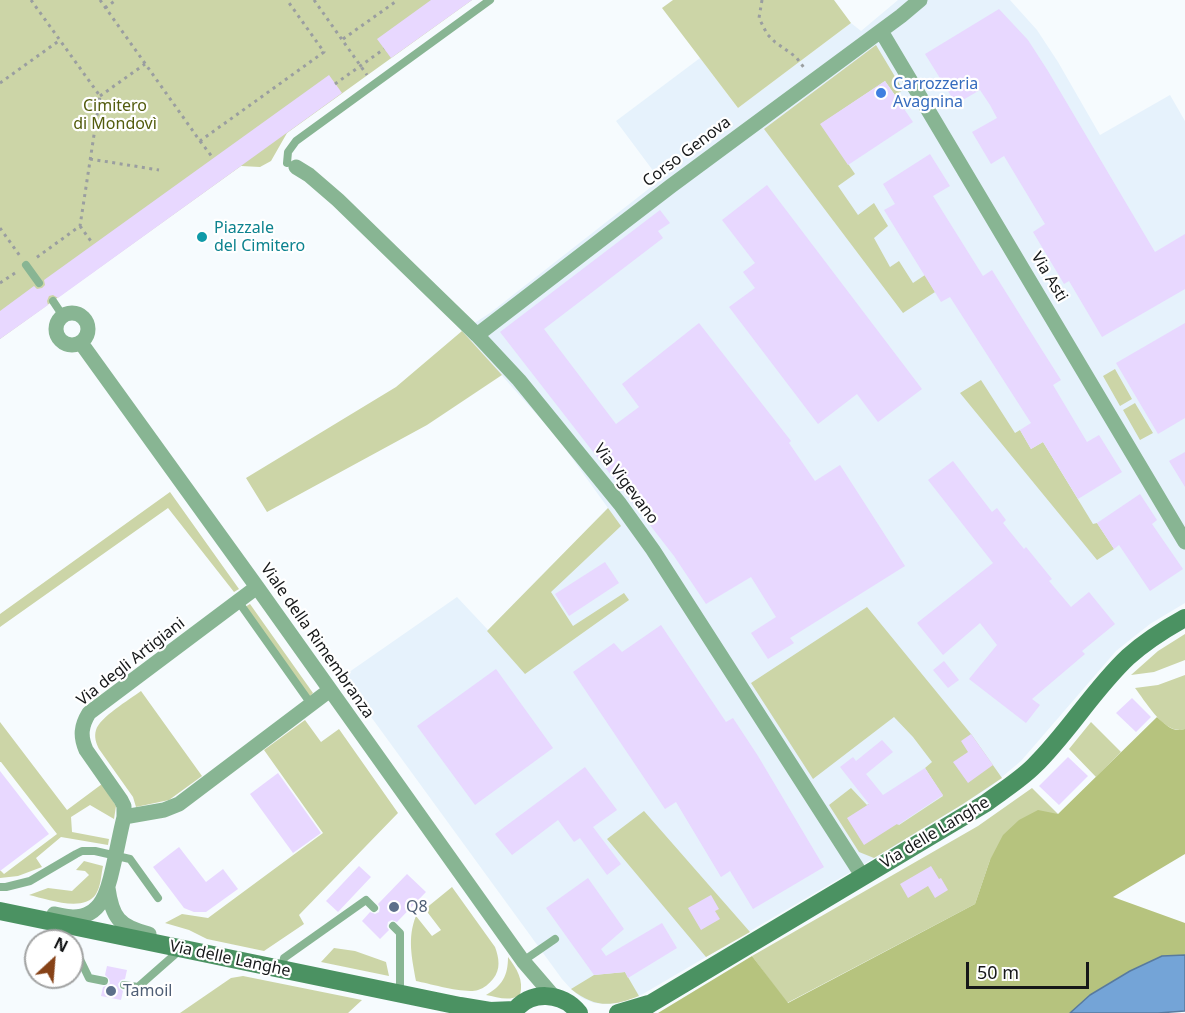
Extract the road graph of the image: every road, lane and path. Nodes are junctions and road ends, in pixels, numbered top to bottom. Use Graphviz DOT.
graph roads {
  1 [pos="31,0"];
  2 [pos="100,0"];
  3 [pos="116,0"];
  4 [pos="287,0"];
  5 [pos="314,0"];
  6 [pos="398,0"];
  7 [pos="490,0"];
  8 [pos="762,0"];
  9 [pos="920,0"];
  10 [pos="105,8"];
  11 [pos="881,31"];
  12 [pos="343,39"];
  13 [pos="60,40"];
  14 [pos="384,49"];
  15 [pos="145,64"];
  16 [pos="361,65"];
  17 [pos="814,80"];
  18 [pos="0,83"];
  19 [pos="335,84"];
  20 [pos="374,85"];
  21 [pos="100,96"];
  22 [pos="200,141"];
  23 [pos="213,158"];
  24 [pos="90,159"];
  25 [pos="291,165"];
  26 [pos="159,170"];
  27 [pos="80,226"];
  28 [pos="0,228"];
  29 [pos="93,244"];
  30 [pos="26,265"];
  31 [pos="39,283"];
  32 [pos="0,284"];
  33 [pos="53,302"];
  34 [pos="63,316"];
  35 [pos="477,335"];
  36 [pos="81,343"];
  37 [pos="1185,542"];
  38 [pos="257,587"];
  39 [pos="238,601"];
  40 [pos="1185,618"];
  41 [pos="330,690"];
  42 [pos="311,704"];
  43 [pos="124,817"];
  44 [pos="115,856"];
  45 [pos="863,877"];
  46 [pos="0,887"];
  47 [pos="108,888"];
  48 [pos="158,898"];
  49 [pos="374,908"];
  50 [pos="0,911"];
  51 [pos="34,918"];
  52 [pos="393,926"];
  53 [pos="56,929"];
  54 [pos="84,937"];
  55 [pos="555,939"];
  56 [pos="177,948"];
  57 [pos="523,961"];
  58 [pos="84,968"];
  59 [pos="282,969"];
  60 [pos="104,981"];
  61 [pos="124,985"];
  62 [pos="400,994"];
  63 [pos="554,997"];
  64 [pos="460,1006"];
  65 [pos="519,1007"];
  66 [pos="644,1008"];
  67 [pos="478,1013"];
  68 [pos="579,1013"];
  69 [pos="618,1013"];
  1 -- 13 [label="path"];
  2 -- 10 [label="path"];
  3 -- 10 [label="path"];
  4 -- 22 [label="path"];
  5 -- 12 [label="path"];
  6 -- 12 [label="path"];
  7 -- 20 [label="lane"];
  8 -- 17 [label="path"];
  9 -- 11 [label="street, Corso Genova"];
  10 -- 15 [label="path"];
  11 -- 17 [label="street, Corso Genova"];
  11 -- 37 [label="street, Via Asti"];
  12 -- 16 [label="path"];
  13 -- 18 [label="path"];
  13 -- 21 [label="path"];
  14 -- 16 [label="path"];
  15 -- 21 [label="path"];
  15 -- 22 [label="path"];
  16 -- 19 [label="path"];
  16 -- 20 [label="path"];
  17 -- 35 [label="street, Corso Genova"];
  20 -- 25 [label="lane"];
  21 -- 24 [label="path"];
  22 -- 23 [label="path"];
  24 -- 26 [label="path"];
  24 -- 27 [label="path"];
  25 -- 35 [label="street, Via Vigevano"];
  27 -- 29 [label="path"];
  27 -- 30 [label="path"];
  28 -- 30 [label="path"];
  30 -- 31 [label="lane"];
  30 -- 32 [label="path"];
  33 -- 34 [label="lane"];
  34 -- 36 [label="street"];
  34 -- 36 [label="street"];
  35 -- 45 [label="street, Via Vigevano"];
  36 -- 38 [label="street, Viale della Rimembranza"];
  38 -- 39 [label="street, Via degli Artigiani"];
  38 -- 41 [label="street, Viale della Rimembranza"];
  39 -- 42 [label="lane"];
  39 -- 43 [label="street, Via degli Artigiani"];
  40 -- 45 [label="main road, Via delle Langhe"];
  41 -- 42 [label="street"];
  41 -- 57 [label="street, Viale della Rimembranza"];
  42 -- 43 [label="street"];
  43 -- 44 [label="street"];
  44 -- 46 [label="lane"];
  44 -- 47 [label="street"];
  44 -- 48 [label="lane"];
  45 -- 66 [label="main road, Via delle Langhe"];
  47 -- 51 [label="street"];
  47 -- 56 [label="street"];
  49 -- 59 [label="lane"];
  50 -- 51 [label="main road, Via delle Langhe"];
  51 -- 53 [label="main road, Via delle Langhe"];
  52 -- 62 [label="lane"];
  54 -- 56 [label="main road, Via delle Langhe"];
  55 -- 57 [label="lane"];
  56 -- 59 [label="main road, Via delle Langhe"];
  56 -- 61 [label="lane"];
  57 -- 63 [label="street"];
  57 -- 65 [label="street"];
  58 -- 60 [label="lane"];
  59 -- 62 [label="main road, Via delle Langhe"];
  62 -- 64 [label="main road, Via delle Langhe"];
  63 -- 65 [label="main road, Via delle Langhe"];
  63 -- 68 [label="main road"];
  64 -- 65 [label="main road, Via delle Langhe"];
  64 -- 67 [label="main road, Via delle Langhe"];
  66 -- 69 [label="main road, Via delle Langhe"];
}
